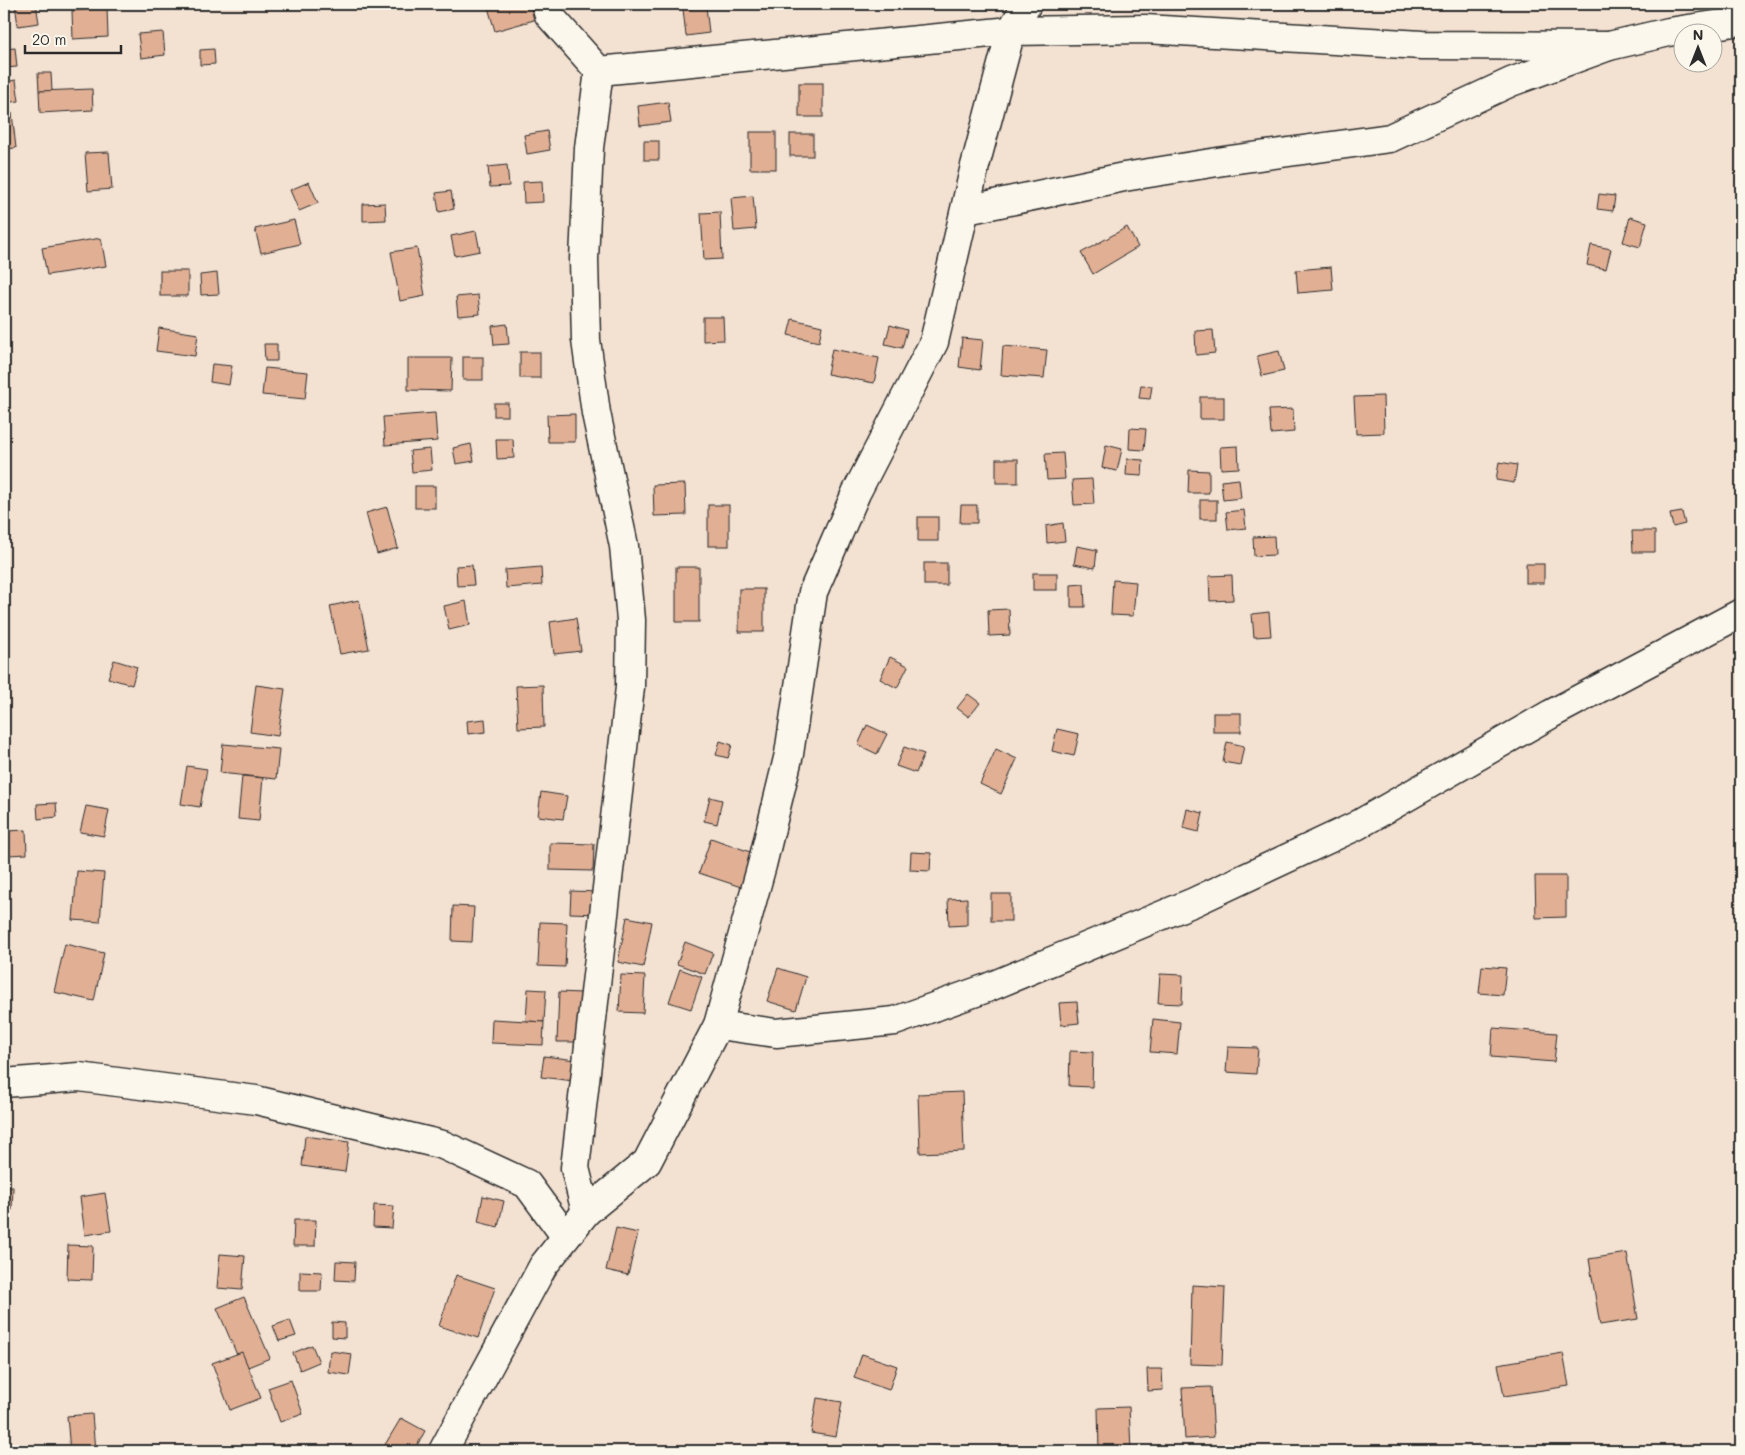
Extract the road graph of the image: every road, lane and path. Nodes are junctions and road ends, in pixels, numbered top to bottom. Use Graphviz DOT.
graph roads {
  1 [pos="546,4"];
  2 [pos="1027,4"];
  3 [pos="1741,21"];
  4 [pos="1010,31"];
  5 [pos="1609,46"];
  6 [pos="599,70"];
  7 [pos="966,210"];
  8 [pos="1741,613"];
  9 [pos="718,1024"];
  10 [pos="4,1083"];
  11 [pos="586,1212"];
  12 [pos="566,1237"];
  13 [pos="443,1451"];
  1 -- 6 [label="street"];
  2 -- 4 [label="street"];
  3 -- 5 [label="street"];
  4 -- 5 [label="street"];
  4 -- 6 [label="street"];
  4 -- 7 [label="street"];
  5 -- 7 [label="street"];
  6 -- 11 [label="street"];
  7 -- 9 [label="street"];
  8 -- 9 [label="street"];
  9 -- 11 [label="street"];
  10 -- 12 [label="street"];
  11 -- 12 [label="street"];
  12 -- 13 [label="street"];
}
